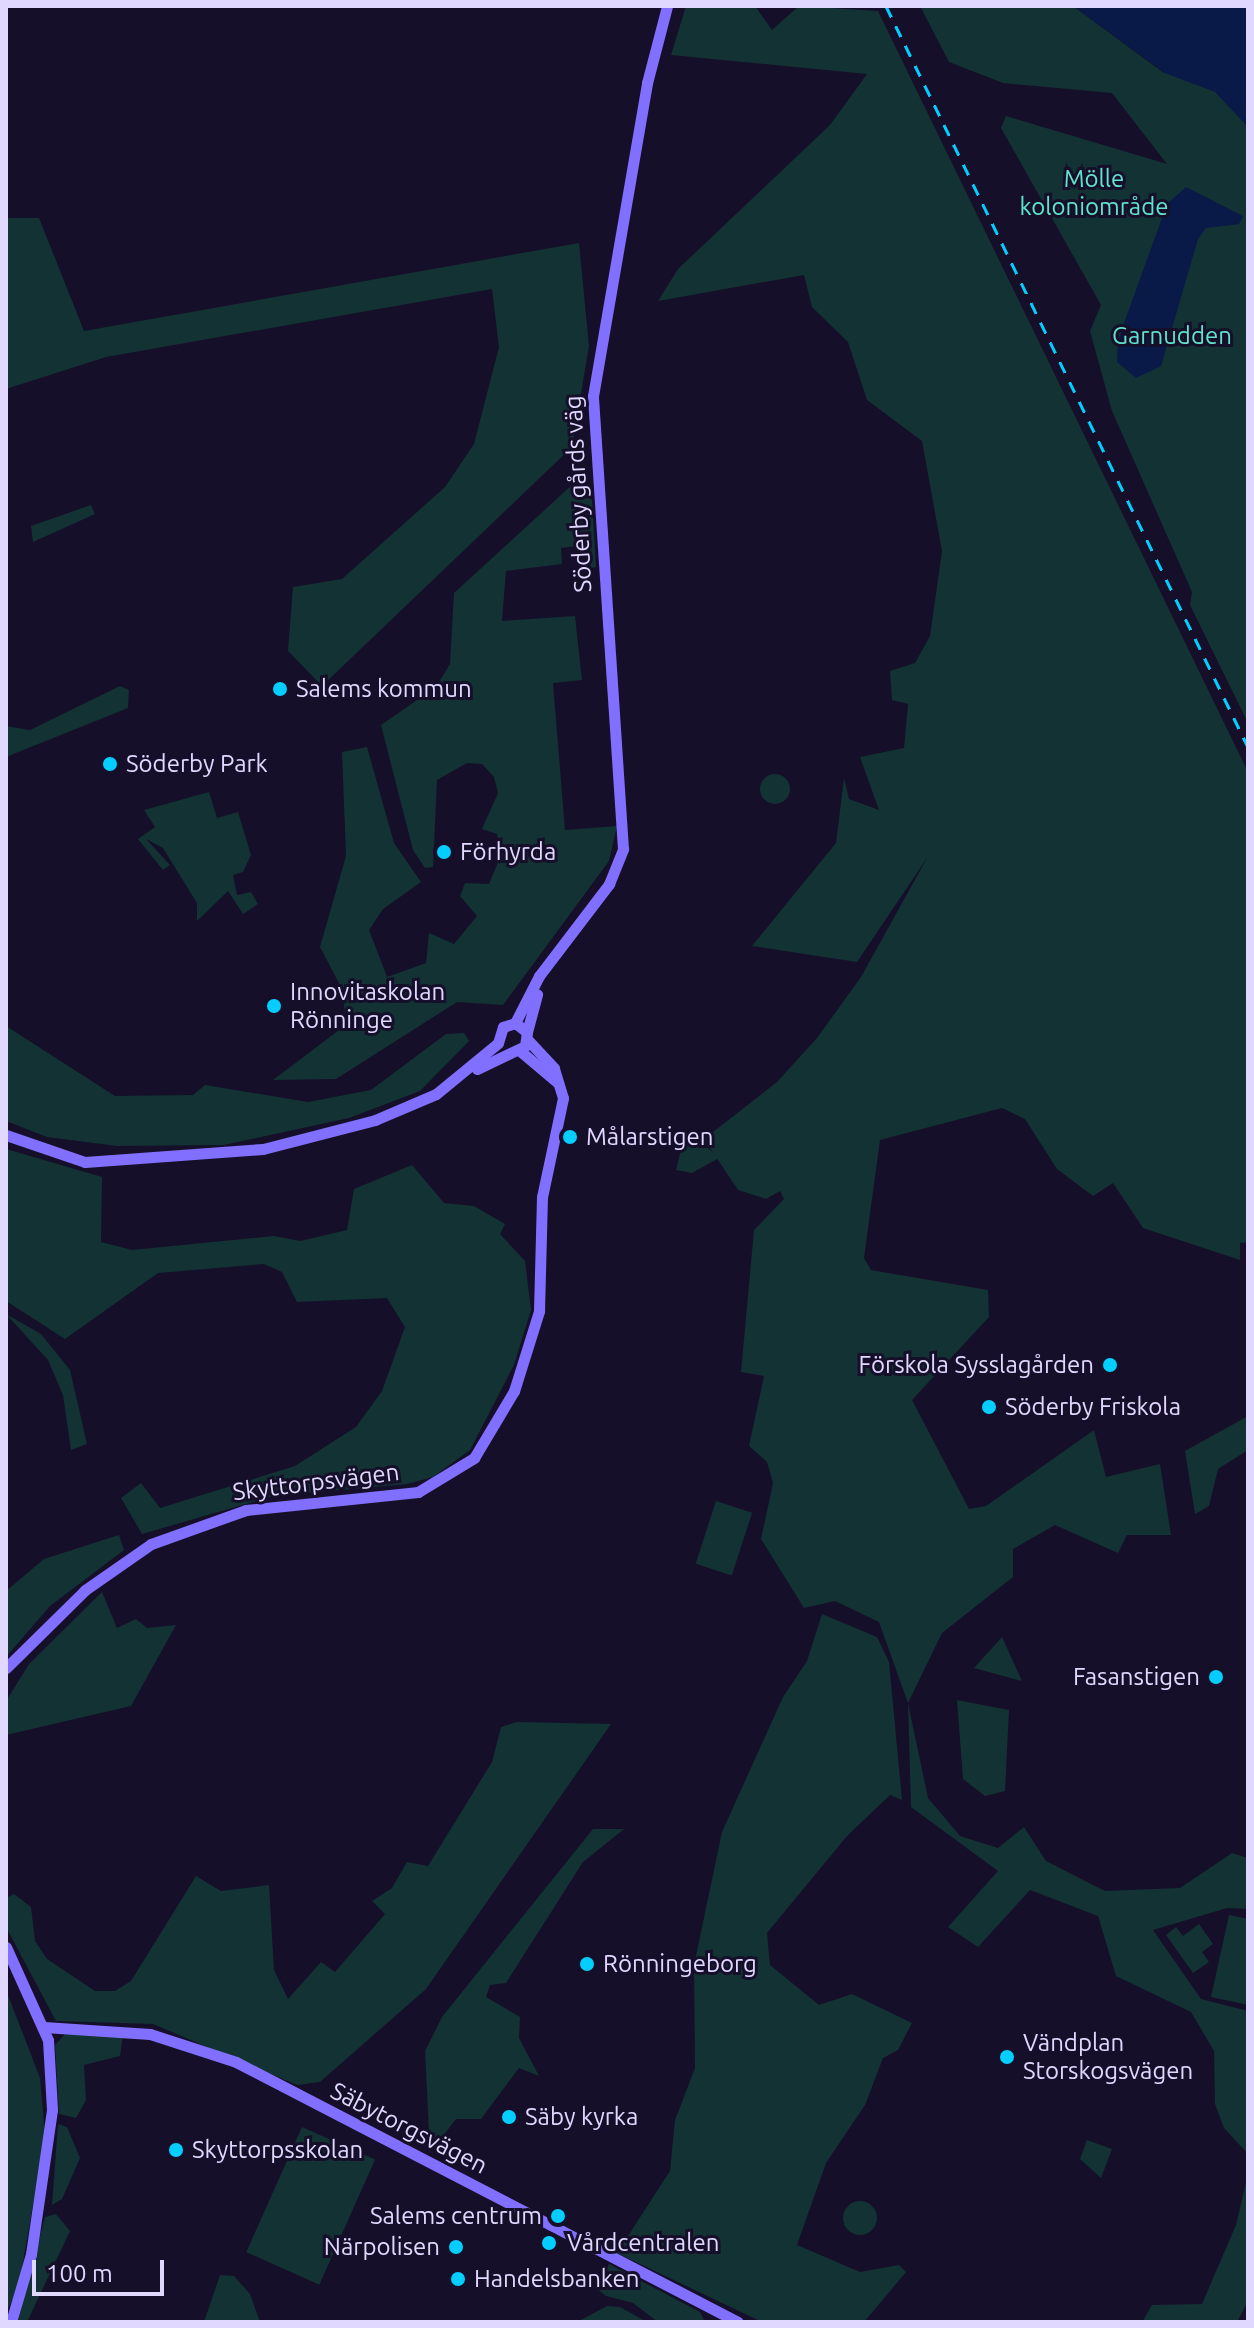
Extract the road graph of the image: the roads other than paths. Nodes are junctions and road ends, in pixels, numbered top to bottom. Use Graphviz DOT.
graph roads {
  1 [pos="667,6"];
  2 [pos="548,963"];
  3 [pos="515,1023"];
  4 [pos="527,1036"];
  5 [pos="498,1043"];
  6 [pos="516,1051"];
  7 [pos="456,1081"];
  8 [pos="561,1085"];
  9 [pos="6,1135"];
  10 [pos="6,1668"];
  11 [pos="6,1947"];
  12 [pos="44,2027"];
  13 [pos="719,2318"];
  14 [pos="11,2322"];
  15 [pos="738,2322"];
  1 -- 2 [label="street, Söderby gårds väg"];
  2 -- 3 [label="street, Söderby gårds väg"];
  2 -- 4 [label="street, Söderby gårds väg"];
  3 -- 4 [label="street"];
  3 -- 5 [label="street, Söderby gårds väg"];
  4 -- 6 [label="street, Söderby gårds väg"];
  4 -- 8 [label="street"];
  5 -- 6 [label="street"];
  5 -- 7 [label="street"];
  6 -- 7 [label="street"];
  6 -- 8 [label="street"];
  7 -- 9 [label="street"];
  8 -- 10 [label="street, Skyttorpsvägen"];
  11 -- 12 [label="street"];
  12 -- 13 [label="street, Säbytorgsvägen"];
  12 -- 14 [label="street"];
  13 -- 15 [label="street, Säbytorgsvägen"];
}
